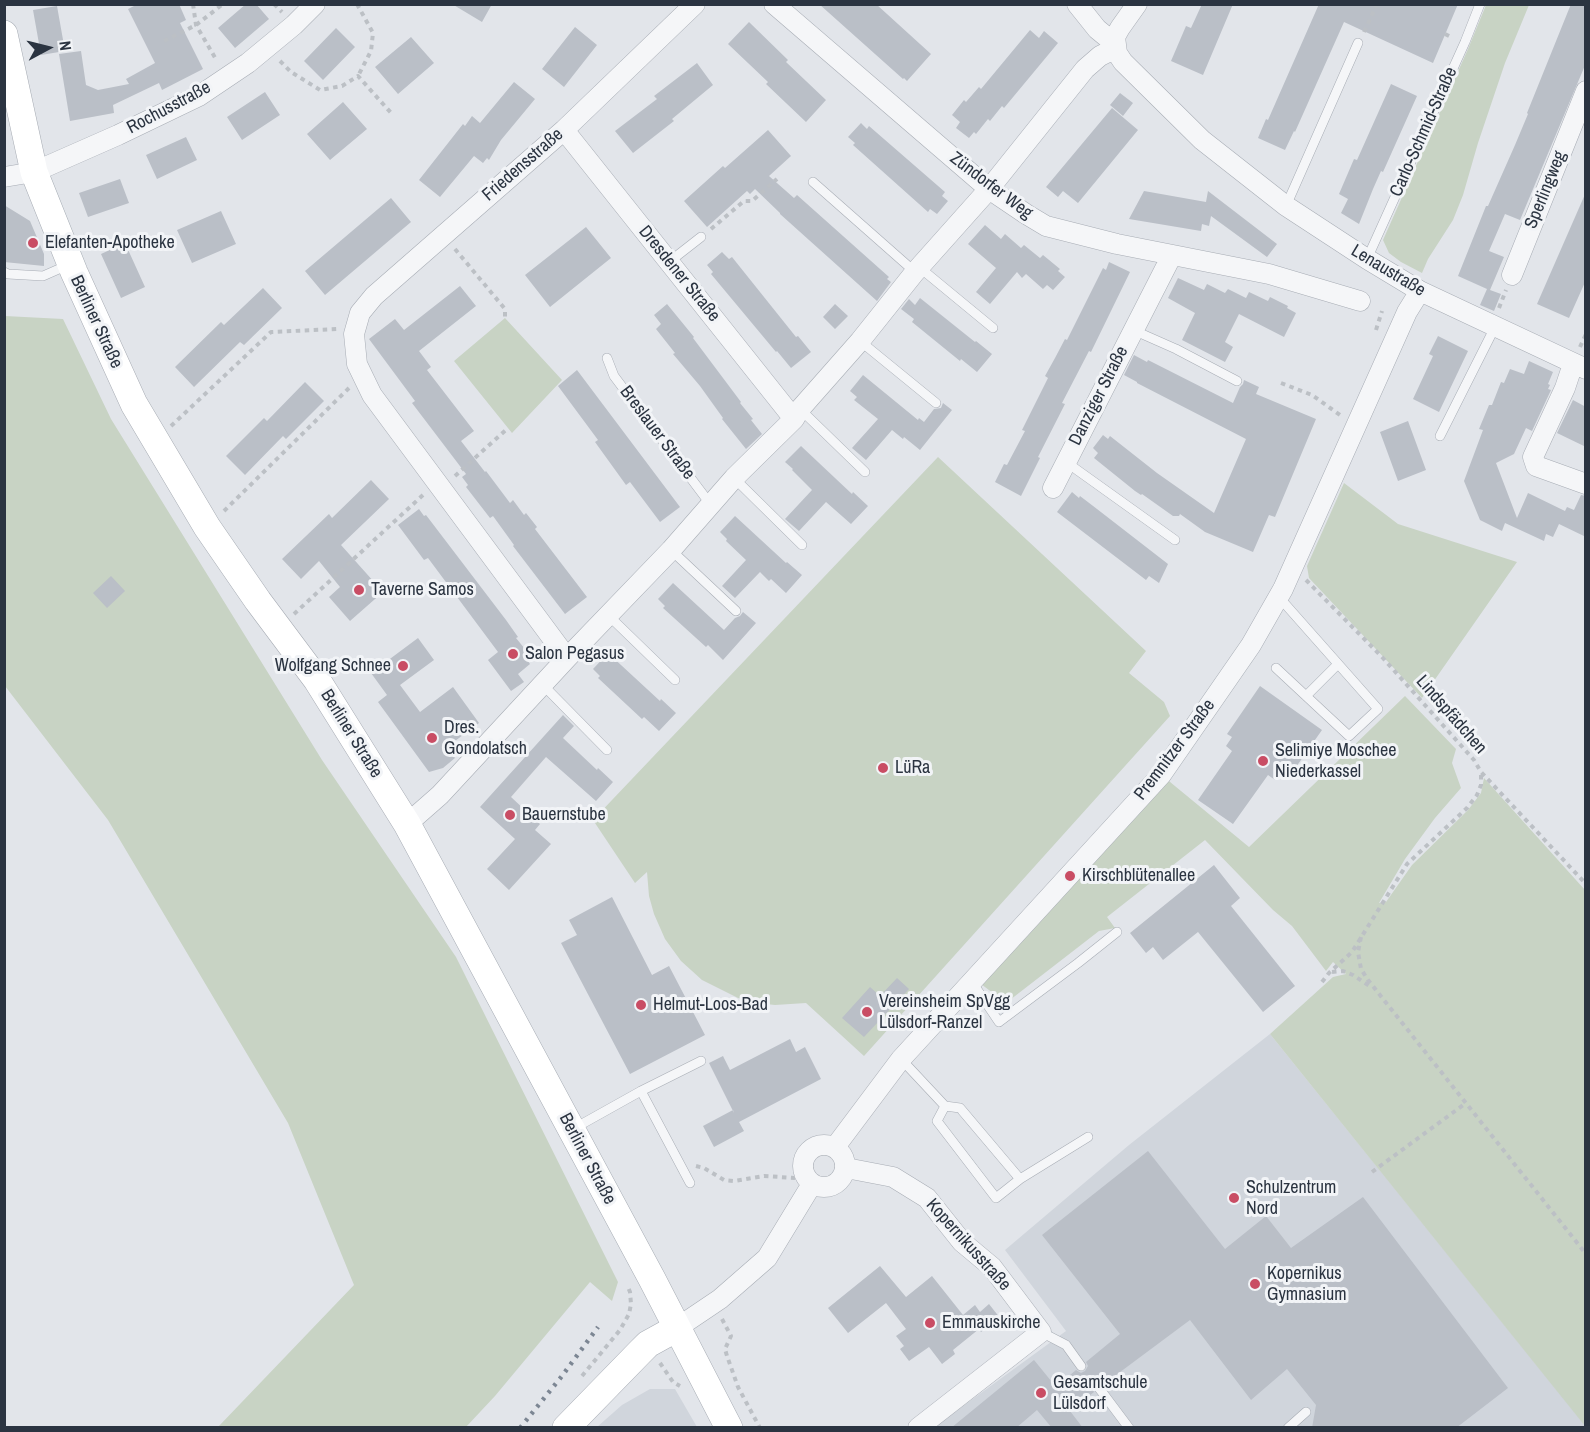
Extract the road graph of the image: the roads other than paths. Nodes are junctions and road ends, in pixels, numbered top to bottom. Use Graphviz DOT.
graph roads {
  1 [pos="315,4"];
  2 [pos="695,4"];
  3 [pos="774,4"];
  4 [pos="1077,4"];
  5 [pos="1137,4"];
  6 [pos="1480,4"];
  7 [pos="4,34"];
  8 [pos="1358,43"];
  9 [pos="1116,47"];
  10 [pos="1584,102"];
  11 [pos="564,130"];
  12 [pos="34,172"];
  13 [pos="4,177"];
  14 [pos="813,182"];
  15 [pos="989,189"];
  16 [pos="1286,206"];
  17 [pos="701,237"];
  18 [pos="1172,255"];
  19 [pos="1367,259"];
  20 [pos="669,262"];
  21 [pos="70,264"];
  22 [pos="917,270"];
  23 [pos="4,272"];
  24 [pos="1512,275"];
  25 [pos="1420,291"];
  26 [pos="1360,301"];
  27 [pos="1494,326"];
  28 [pos="993,328"];
  29 [pos="1133,330"];
  30 [pos="860,341"];
  31 [pos="607,358"];
  32 [pos="1579,367"];
  33 [pos="1237,381"];
  34 [pos="936,403"];
  35 [pos="797,414"];
  36 [pos="1440,436"];
  37 [pos="1066,462"];
  38 [pos="865,472"];
  39 [pos="734,478"];
  40 [pos="1586,484"];
  41 [pos="1053,488"];
  42 [pos="711,505"];
  43 [pos="1175,540"];
  44 [pos="802,544"];
  45 [pos="671,550"];
  46 [pos="1278,596"];
  47 [pos="736,611"];
  48 [pos="609,616"];
  49 [pos="567,658"];
  50 [pos="1338,664"];
  51 [pos="1276,668"];
  52 [pos="675,680"];
  53 [pos="543,685"];
  54 [pos="1306,696"];
  55 [pos="608,750"];
  56 [pos="407,824"];
  57 [pos="1117,932"];
  58 [pos="972,982"];
  59 [pos="901,1059"];
  60 [pos="701,1061"];
  61 [pos="642,1091"];
  62 [pos="945,1106"];
  63 [pos="571,1130"];
  64 [pos="1088,1137"];
  65 [pos="835,1147"];
  66 [pos="846,1168"];
  67 [pos="1020,1179"];
  68 [pos="809,1181"];
  69 [pos="690,1183"];
  70 [pos="676,1328"];
  71 [pos="1041,1332"];
  72 [pos="1081,1366"];
  73 [pos="1099,1388"];
  74 [pos="1306,1412"];
  75 [pos="567,1427"];
  76 [pos="729,1428"];
  77 [pos="918,1428"];
  78 [pos="1129,1428"];
  79 [pos="1288,1428"];
  1 -- 12 [label="street, Rochusstraße"];
  2 -- 11 [label="street, Friedensstraße"];
  3 -- 15 [label="street, Zündorfer Weg"];
  4 -- 9 [label="street, Lenaustraße"];
  5 -- 9 [label="street"];
  6 -- 19 [label="lane, Carlo-Schmid-Straße"];
  7 -- 12 [label="street, Berliner Straße"];
  8 -- 16 [label="lane"];
  9 -- 15 [label="street"];
  9 -- 16 [label="street, Lenaustraße"];
  10 -- 24 [label="street, Sperlingweg"];
  11 -- 20 [label="street, Dresdener Straße"];
  11 -- 49 [label="street, Friedensstraße"];
  12 -- 13 [label="street, Rochusstraße"];
  12 -- 21 [label="street, Berliner Straße"];
  14 -- 22 [label="lane"];
  15 -- 18 [label="street, Zündorfer Weg"];
  15 -- 22 [label="street"];
  16 -- 19 [label="street, Lenaustraße"];
  17 -- 20 [label="lane"];
  18 -- 26 [label="street, Zündorfer Weg"];
  18 -- 29 [label="street, Danziger Straße"];
  19 -- 25 [label="street, Lenaustraße"];
  20 -- 35 [label="street, Dresdener Straße"];
  21 -- 23 [label="lane"];
  21 -- 56 [label="street, Berliner Straße"];
  22 -- 28 [label="lane"];
  22 -- 30 [label="street"];
  25 -- 27 [label="street, Lenaustraße"];
  25 -- 46 [label="street, Premnitzer Straße"];
  27 -- 32 [label="street, Lenaustraße"];
  27 -- 36 [label="lane"];
  29 -- 33 [label="lane, Danziger Straße"];
  29 -- 37 [label="street, Danziger Straße"];
  30 -- 34 [label="lane"];
  30 -- 35 [label="street"];
  31 -- 42 [label="lane, Breslauer Straße"];
  32 -- 40 [label="street, Lenaustraße"];
  35 -- 38 [label="lane"];
  35 -- 39 [label="street"];
  37 -- 41 [label="street, Danziger Straße"];
  37 -- 43 [label="lane, Danziger Straße"];
  39 -- 42 [label="street"];
  39 -- 44 [label="lane"];
  42 -- 45 [label="street"];
  45 -- 47 [label="lane"];
  45 -- 48 [label="street"];
  46 -- 50 [label="lane"];
  46 -- 58 [label="street, Premnitzer Straße"];
  48 -- 49 [label="street"];
  48 -- 52 [label="lane"];
  49 -- 53 [label="street"];
  50 -- 54 [label="lane"];
  50 -- 54 [label="lane"];
  51 -- 54 [label="lane"];
  53 -- 55 [label="lane"];
  53 -- 56 [label="street"];
  56 -- 63 [label="street, Berliner Straße"];
  57 -- 58 [label="lane"];
  58 -- 59 [label="street, Premnitzer Straße"];
  59 -- 62 [label="lane"];
  59 -- 65 [label="street, Premnitzer Straße"];
  60 -- 61 [label="lane"];
  61 -- 63 [label="lane"];
  61 -- 69 [label="lane"];
  62 -- 67 [label="lane"];
  62 -- 67 [label="lane"];
  63 -- 70 [label="street, Berliner Straße"];
  64 -- 67 [label="lane"];
  65 -- 66 [label="street"];
  65 -- 68 [label="street"];
  66 -- 68 [label="street"];
  66 -- 71 [label="street, Kopernikusstraße"];
  68 -- 70 [label="street"];
  70 -- 75 [label="street"];
  70 -- 76 [label="street, Berliner Straße"];
  71 -- 72 [label="lane, Kopernikusstraße"];
  71 -- 77 [label="street"];
  73 -- 78 [label="lane"];
  74 -- 79 [label="lane"];
}
